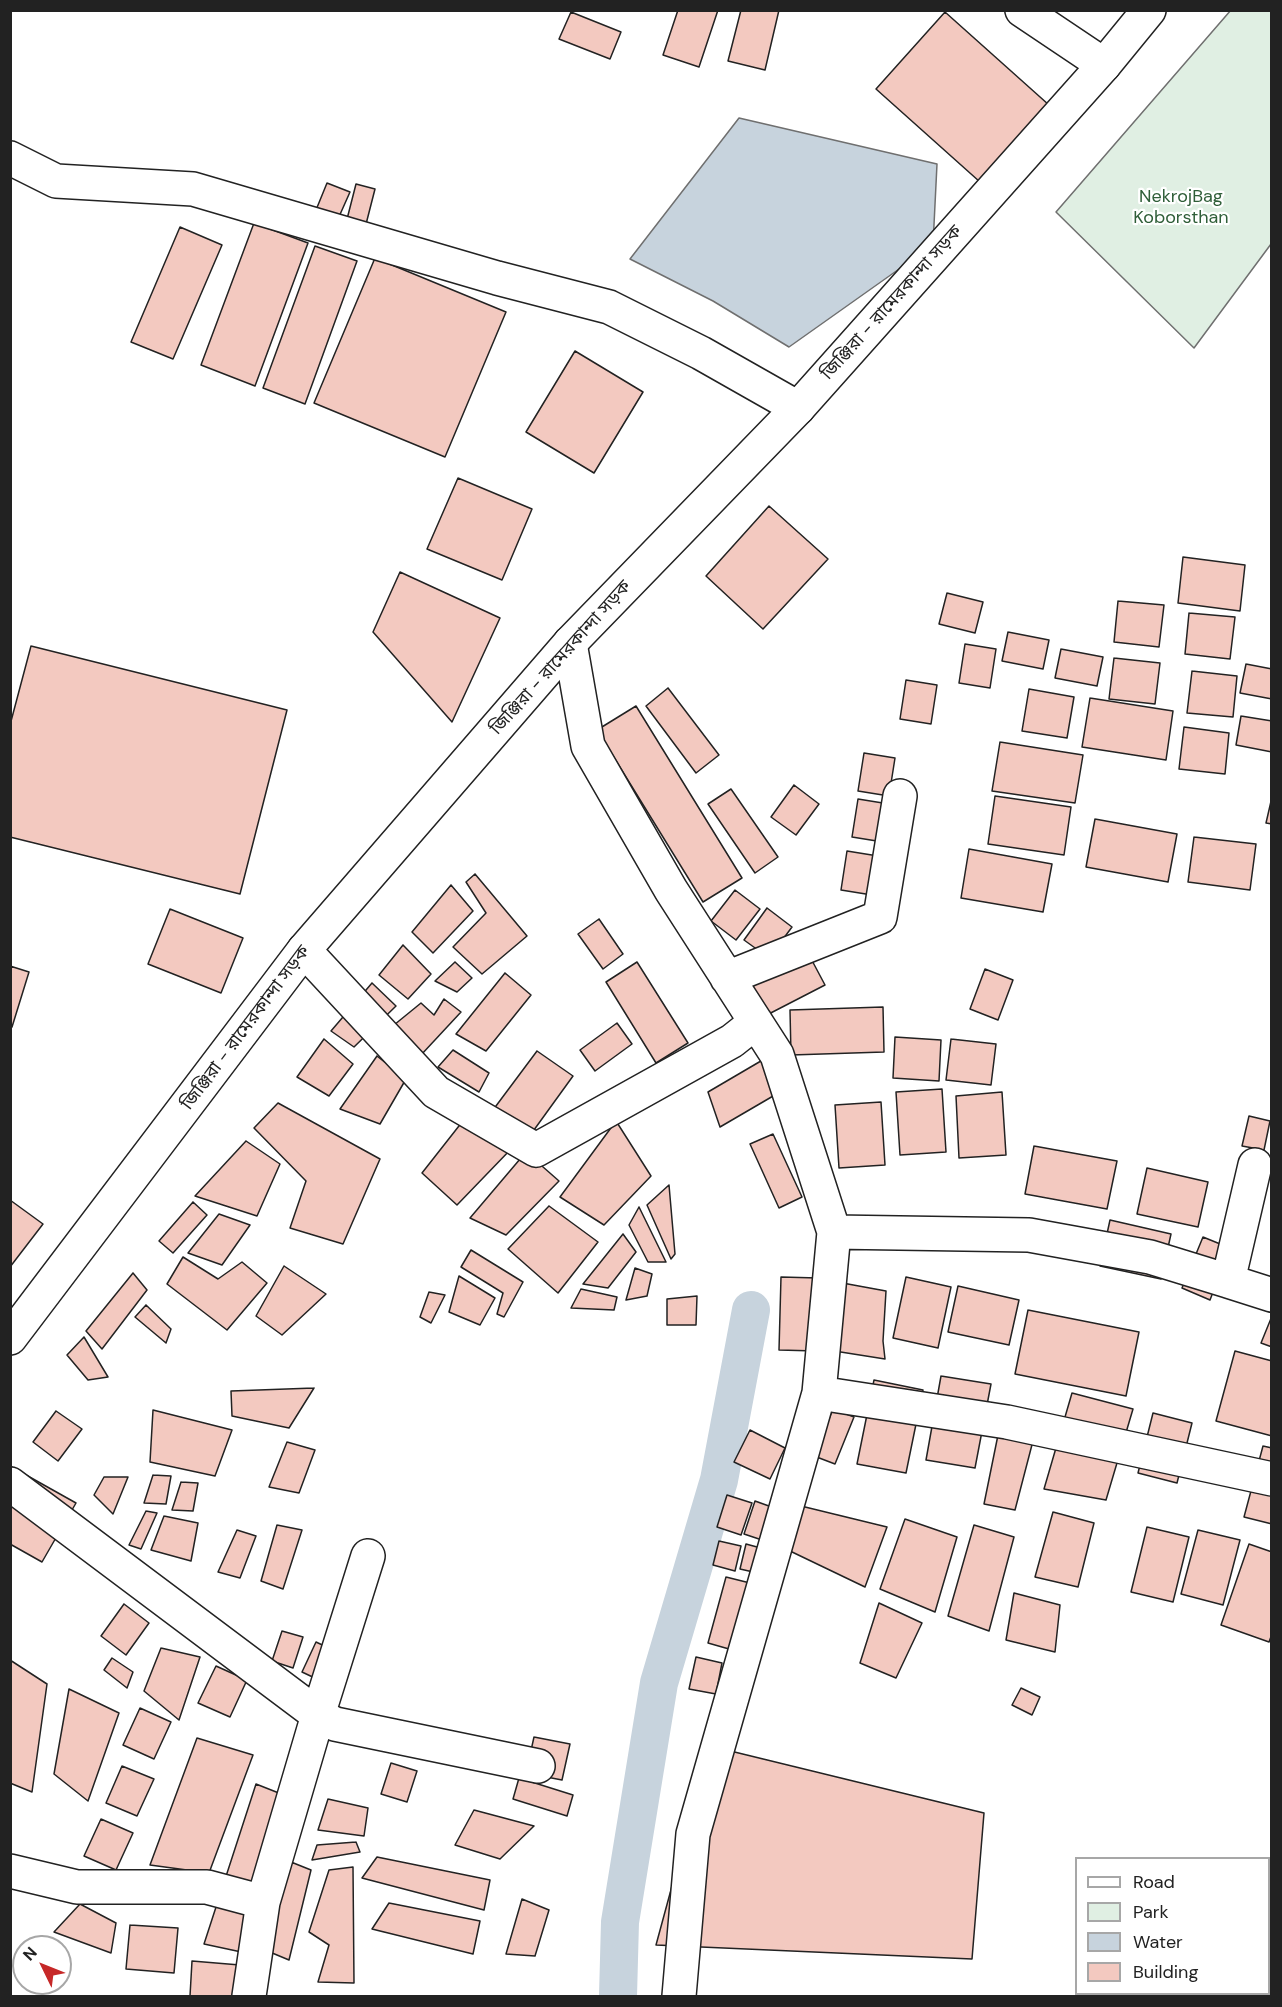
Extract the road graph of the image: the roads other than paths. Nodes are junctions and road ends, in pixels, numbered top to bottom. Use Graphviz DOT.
graph roads {
  1 [pos="1022,10"];
  2 [pos="1149,10"];
  3 [pos="1104,65"];
  4 [pos="10,158"];
  5 [pos="798,408"];
  6 [pos="570,643"];
  7 [pos="900,796"];
  8 [pos="304,950"];
  9 [pos="727,978"];
  10 [pos="756,1022"];
  11 [pos="1255,1165"];
  12 [pos="834,1232"];
  13 [pos="1228,1281"];
  14 [pos="1272,1295"];
  15 [pos="10,1338"];
  16 [pos="819,1393"];
  17 [pos="1272,1479"];
  18 [pos="10,1484"];
  19 [pos="368,1556"];
  20 [pos="318,1715"];
  21 [pos="538,1766"];
  22 [pos="10,1871"];
  23 [pos="263,1902"];
  24 [pos="249,1996"];
  25 [pos="679,1996"];
  1 -- 3 [label="street"];
  2 -- 3 [label="street, জিঞ্জিরা - রামেরকান্দা সড়ক"];
  3 -- 5 [label="street, জিঞ্জিরা - রামেরকান্দা সড়ক"];
  4 -- 5 [label="street"];
  5 -- 6 [label="street, জিঞ্জিরা - রামেরকান্দা সড়ক"];
  6 -- 8 [label="street, জিঞ্জিরা - রামেরকান্দা সড়ক"];
  6 -- 9 [label="street"];
  7 -- 9 [label="street"];
  8 -- 10 [label="street"];
  8 -- 15 [label="street, জিঞ্জিরা - রামেরকান্দা সড়ক"];
  9 -- 10 [label="street"];
  10 -- 12 [label="street"];
  11 -- 13 [label="street"];
  12 -- 13 [label="street"];
  12 -- 16 [label="street"];
  13 -- 14 [label="street"];
  16 -- 17 [label="street"];
  16 -- 25 [label="street"];
  18 -- 20 [label="street"];
  19 -- 20 [label="street"];
  20 -- 21 [label="street"];
  20 -- 23 [label="street"];
  22 -- 23 [label="street"];
  23 -- 24 [label="street"];
}
